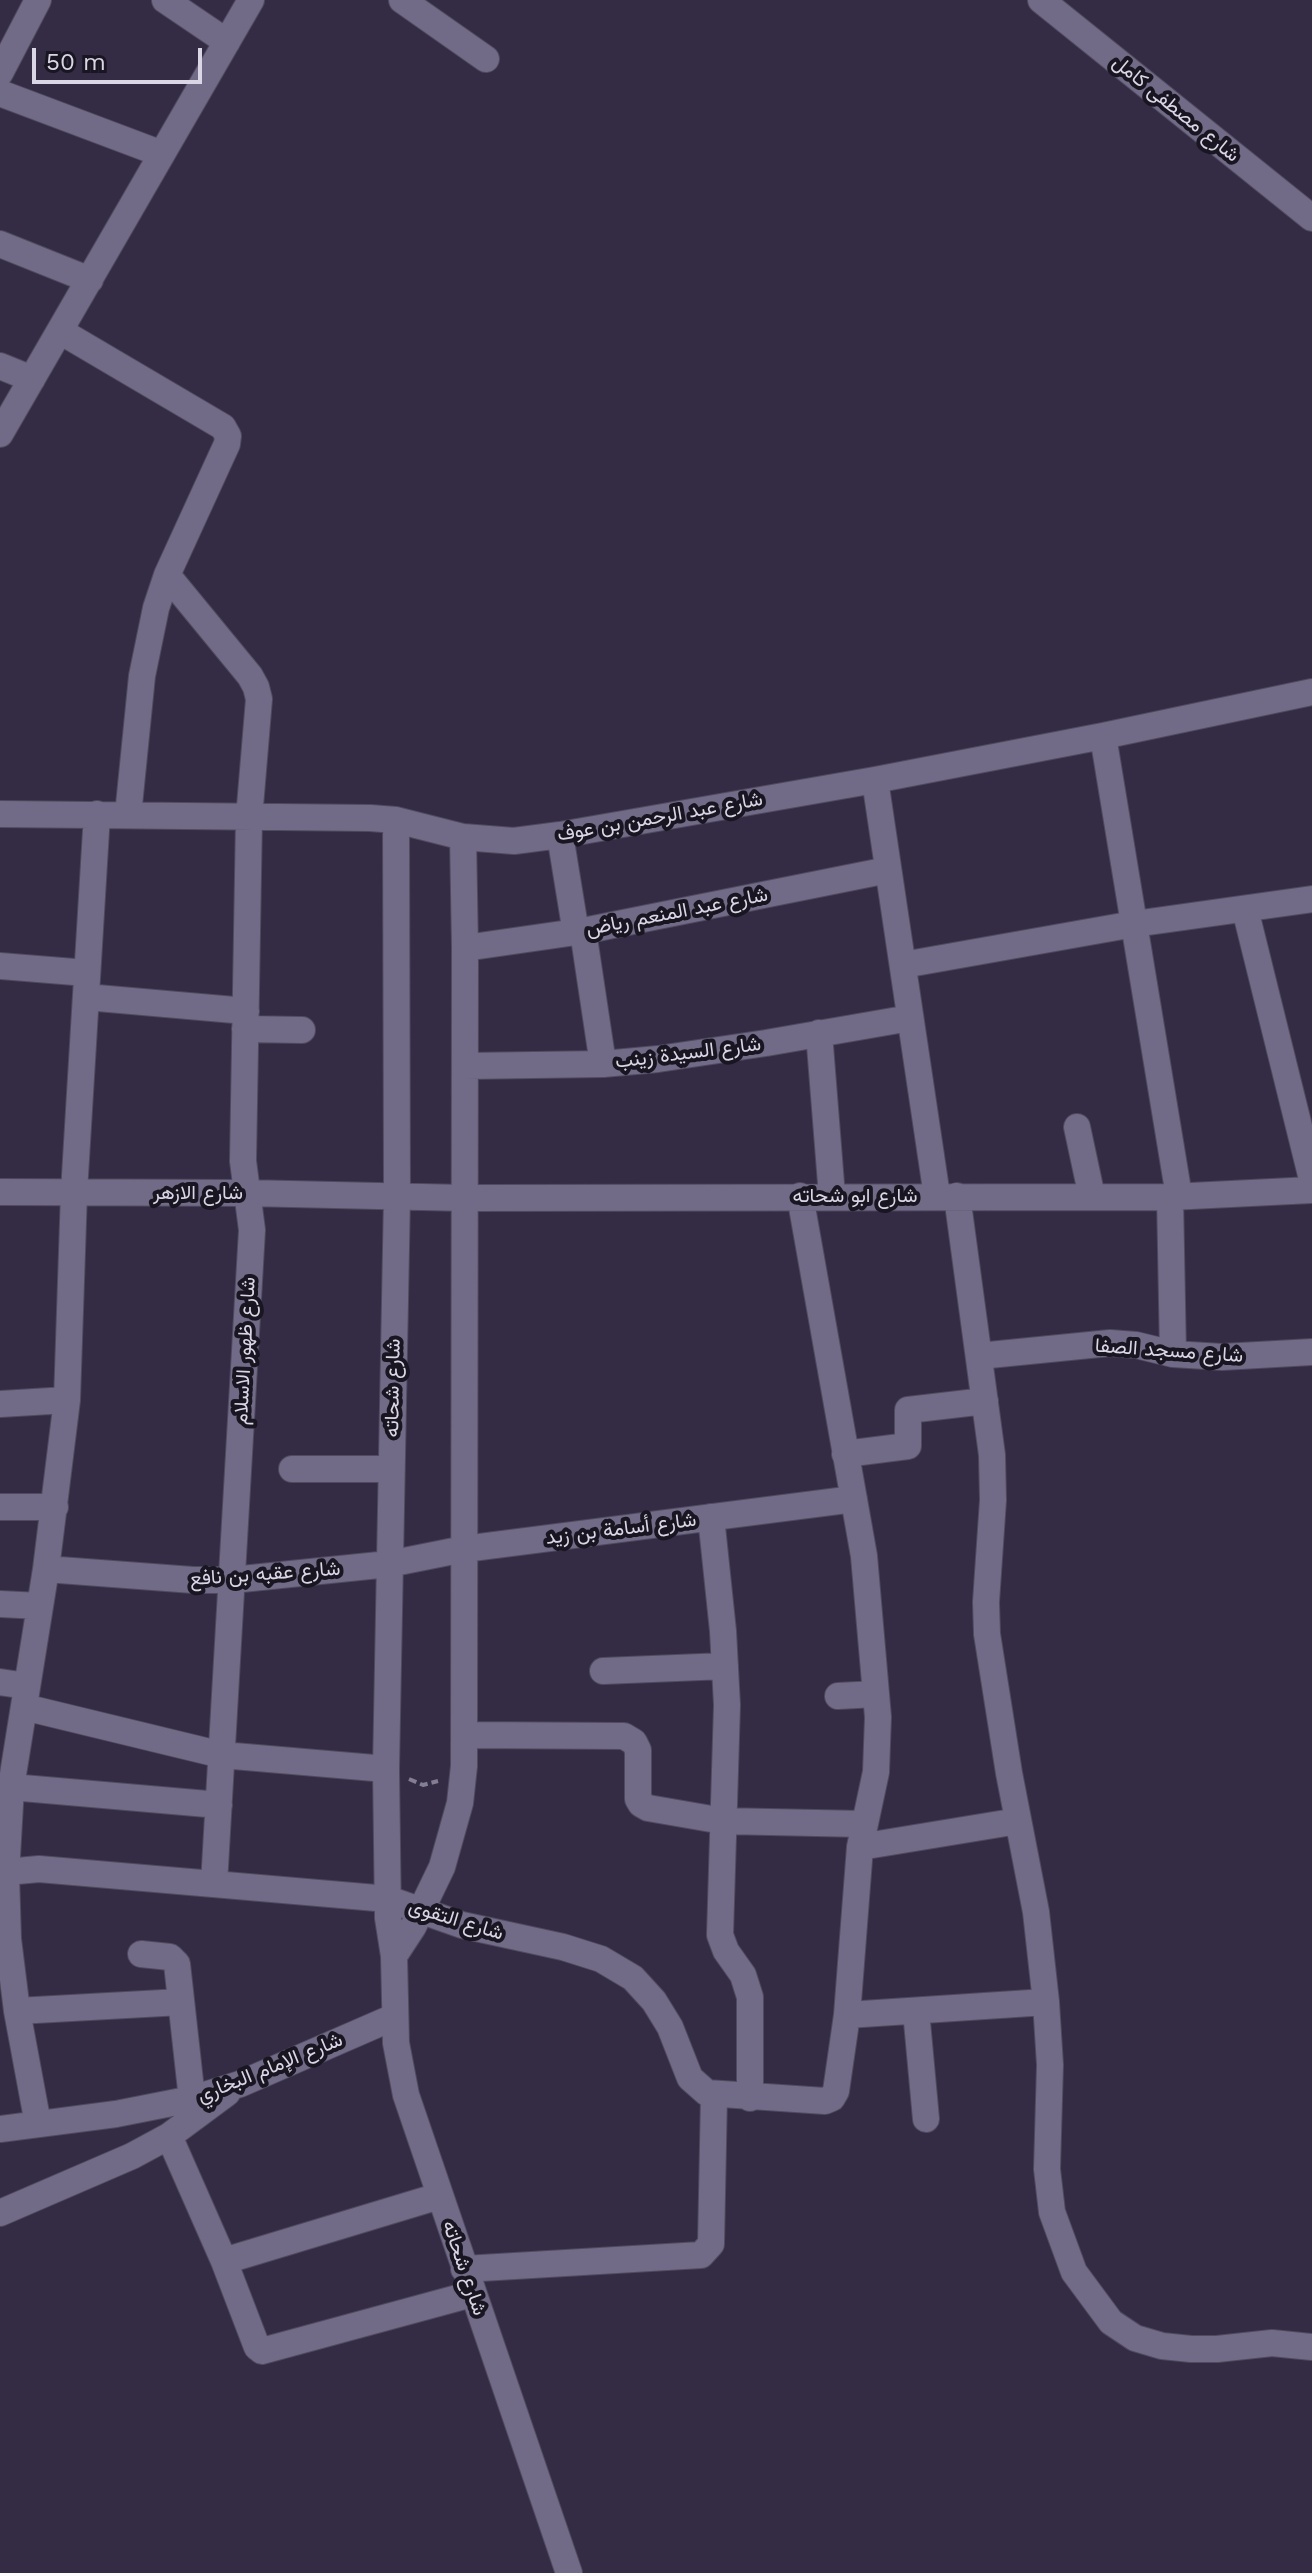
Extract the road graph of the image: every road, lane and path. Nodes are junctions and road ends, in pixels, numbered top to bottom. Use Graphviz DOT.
graph roads {
  1 [pos="38,0"];
  2 [pos="165,0"];
  3 [pos="251,0"];
  4 [pos="402,0"];
  5 [pos="1041,0"];
  6 [pos="227,42"];
  7 [pos="486,59"];
  8 [pos="0,73"];
  9 [pos="0,93"];
  10 [pos="162,154"];
  11 [pos="1312,218"];
  12 [pos="0,244"];
  13 [pos="90,280"];
  14 [pos="60,331"];
  15 [pos="0,366"];
  16 [pos="32,379"];
  17 [pos="0,434"];
  18 [pos="167,575"];
  19 [pos="1312,692"];
  20 [pos="1103,736"];
  21 [pos="875,780"];
  22 [pos="0,814"];
  23 [pos="97,814"];
  24 [pos="128,815"];
  25 [pos="249,818"];
  26 [pos="396,820"];
  27 [pos="560,835"];
  28 [pos="463,837"];
  29 [pos="888,870"];
  30 [pos="1312,899"];
  31 [pos="1245,909"];
  32 [pos="1134,924"];
  33 [pos="579,932"];
  34 [pos="465,948"];
  35 [pos="903,965"];
  36 [pos="0,966"];
  37 [pos="87,985"];
  38 [pos="910,1018"];
  39 [pos="246,1020"];
  40 [pos="302,1030"];
  41 [pos="819,1033"];
  42 [pos="603,1064"];
  43 [pos="465,1066"];
  44 [pos="1077,1127"];
  45 [pos="1312,1179"];
  46 [pos="1312,1190"];
  47 [pos="0,1192"];
  48 [pos="74,1192"];
  49 [pos="247,1193"];
  50 [pos="397,1196"];
  51 [pos="800,1196"];
  52 [pos="832,1196"];
  53 [pos="947,1196"];
  54 [pos="1092,1197"];
  55 [pos="1174,1197"];
  56 [pos="465,1198"];
  57 [pos="1312,1352"];
  58 [pos="1173,1354"];
  59 [pos="979,1356"];
  60 [pos="67,1400"];
  61 [pos="985,1401"];
  62 [pos="0,1404"];
  63 [pos="845,1454"];
  64 [pos="292,1469"];
  65 [pos="391,1469"];
  66 [pos="854,1499"];
  67 [pos="0,1507"];
  68 [pos="55,1507"];
  69 [pos="711,1517"];
  70 [pos="464,1549"];
  71 [pos="389,1564"];
  72 [pos="46,1569"];
  73 [pos="232,1580"];
  74 [pos="0,1604"];
  75 [pos="40,1606"];
  76 [pos="725,1666"];
  77 [pos="603,1671"];
  78 [pos="0,1682"];
  79 [pos="876,1694"];
  80 [pos="838,1696"];
  81 [pos="25,1697"];
  82 [pos="465,1735"];
  83 [pos="386,1742"];
  84 [pos="222,1755"];
  85 [pos="464,1766"];
  86 [pos="386,1769"];
  87 [pos="8,1779"];
  88 [pos="219,1805"];
  89 [pos="723,1821"];
  90 [pos="1018,1821"];
  91 [pos="861,1836"];
  92 [pos="3,1876"];
  93 [pos="214,1884"];
  94 [pos="388,1899"];
  95 [pos="422,1912"];
  96 [pos="141,1954"];
  97 [pos="394,1956"];
  98 [pos="181,2002"];
  99 [pos="1046,2002"];
  100 [pos="17,2011"];
  101 [pos="916,2011"];
  102 [pos="847,2015"];
  103 [pos="394,2017"];
  104 [pos="240,2084"];
  105 [pos="714,2095"];
  106 [pos="750,2098"];
  107 [pos="192,2099"];
  108 [pos="926,2119"];
  109 [pos="38,2124"];
  110 [pos="0,2129"];
  111 [pos="169,2136"];
  112 [pos="439,2196"];
  113 [pos="0,2213"];
  114 [pos="224,2261"];
  115 [pos="464,2269"];
  116 [pos="472,2294"];
  117 [pos="1312,2347"];
  118 [pos="569,2573"];
  1 -- 8 [label="street"];
  2 -- 6 [label="street"];
  3 -- 6 [label="street"];
  4 -- 7 [label="street"];
  5 -- 11 [label="street, شارع مصطفى كامل"];
  6 -- 10 [label="street"];
  9 -- 10 [label="street"];
  10 -- 13 [label="street"];
  12 -- 13 [label="street"];
  13 -- 14 [label="street"];
  14 -- 16 [label="street"];
  14 -- 18 [label="street"];
  15 -- 16 [label="street"];
  16 -- 17 [label="street"];
  18 -- 24 [label="street"];
  18 -- 25 [label="street, شارع ظهور الاسلام"];
  19 -- 20 [label="street, شارع عبد الرحمن بن عوف"];
  20 -- 21 [label="street, شارع عبد الرحمن بن عوف"];
  20 -- 32 [label="street"];
  21 -- 27 [label="street, شارع عبد الرحمن بن عوف"];
  21 -- 29 [label="street"];
  22 -- 23 [label="street, شارع عبد الرحمن بن عوف"];
  23 -- 24 [label="street, شارع عبد الرحمن بن عوف"];
  23 -- 37 [label="street"];
  24 -- 25 [label="street, شارع عبد الرحمن بن عوف"];
  25 -- 26 [label="street, شارع عبد الرحمن بن عوف"];
  25 -- 39 [label="street, شارع ظهور الاسلام"];
  26 -- 28 [label="street, شارع عبد الرحمن بن عوف"];
  26 -- 50 [label="street, شارع شحاته"];
  27 -- 28 [label="street, شارع عبد الرحمن بن عوف"];
  27 -- 33 [label="street"];
  28 -- 34 [label="street"];
  29 -- 33 [label="street, شارع عبد المنعم رياض"];
  29 -- 35 [label="street"];
  30 -- 31 [label="street"];
  31 -- 32 [label="street"];
  31 -- 45 [label="street"];
  32 -- 35 [label="street"];
  32 -- 55 [label="street"];
  33 -- 34 [label="street, شارع عبد المنعم رياض"];
  33 -- 42 [label="street"];
  34 -- 43 [label="street"];
  35 -- 38 [label="street"];
  36 -- 37 [label="street"];
  37 -- 39 [label="street"];
  37 -- 48 [label="street"];
  38 -- 41 [label="street, شارع السيدة زينب"];
  38 -- 53 [label="street"];
  39 -- 40 [label="street"];
  39 -- 49 [label="street, شارع ظهور الاسلام"];
  41 -- 42 [label="street, شارع السيدة زينب"];
  41 -- 52 [label="street"];
  42 -- 43 [label="street, شارع السيدة زينب"];
  43 -- 56 [label="street"];
  44 -- 54 [label="street"];
  46 -- 55 [label="street, شارع ابو شحاته"];
  47 -- 48 [label="street, شارع الازهر"];
  48 -- 49 [label="street, شارع الازهر"];
  48 -- 60 [label="street"];
  49 -- 50 [label="street, شارع الازهر"];
  49 -- 73 [label="street, شارع ظهور الاسلام"];
  50 -- 56 [label="street, شارع ابو شحاته"];
  50 -- 65 [label="street, شارع شحاته"];
  51 -- 52 [label="street, شارع ابو شحاته"];
  51 -- 56 [label="street, شارع ابو شحاته"];
  51 -- 63 [label="street"];
  52 -- 53 [label="street, شارع ابو شحاته"];
  53 -- 54 [label="street, شارع ابو شحاته"];
  53 -- 59 [label="street"];
  54 -- 55 [label="street, شارع ابو شحاته"];
  55 -- 58 [label="street"];
  56 -- 70 [label="street"];
  57 -- 58 [label="street, شارع مسجد الصفا"];
  58 -- 59 [label="street, شارع مسجد الصفا"];
  59 -- 61 [label="street"];
  60 -- 62 [label="street"];
  60 -- 68 [label="street"];
  61 -- 63 [label="street"];
  61 -- 90 [label="street"];
  63 -- 66 [label="street"];
  64 -- 65 [label="street"];
  65 -- 71 [label="street, شارع شحاته"];
  66 -- 69 [label="street, شارع أسامة بن زيد"];
  66 -- 79 [label="street"];
  67 -- 68 [label="street"];
  68 -- 72 [label="street"];
  69 -- 70 [label="street, شارع أسامة بن زيد"];
  69 -- 76 [label="street"];
  70 -- 71 [label="street, شارع أسامة بن زيد"];
  70 -- 82 [label="street"];
  71 -- 73 [label="street, شارع عقبه بن نافع"];
  71 -- 83 [label="street, شارع شحاته"];
  72 -- 73 [label="street, شارع عقبه بن نافع"];
  72 -- 75 [label="street"];
  73 -- 84 [label="street, شارع ظهور الاسلام"];
  74 -- 75 [label="street"];
  75 -- 81 [label="street"];
  76 -- 77 [label="street"];
  76 -- 89 [label="street"];
  78 -- 81 [label="street"];
  79 -- 80 [label="street"];
  79 -- 91 [label="street"];
  81 -- 84 [label="street"];
  81 -- 87 [label="street"];
  82 -- 85 [label="street"];
  82 -- 89 [label="street"];
  83 -- 85 [label="path"];
  83 -- 86 [label="street, شارع شحاته"];
  84 -- 86 [label="street"];
  84 -- 88 [label="street, شارع ظهور الاسلام"];
  85 -- 95 [label="street"];
  86 -- 94 [label="street, شارع شحاته"];
  87 -- 88 [label="street"];
  87 -- 92 [label="street"];
  88 -- 93 [label="street, شارع ظهور الاسلام"];
  89 -- 91 [label="street"];
  89 -- 106 [label="street"];
  90 -- 91 [label="street"];
  90 -- 99 [label="street"];
  91 -- 102 [label="street"];
  92 -- 93 [label="street, شارع التقوى"];
  92 -- 100 [label="street"];
  93 -- 94 [label="street, شارع التقوى"];
  94 -- 95 [label="street, شارع التقوى"];
  94 -- 97 [label="street, شارع شحاته"];
  95 -- 97 [label="street"];
  95 -- 105 [label="street, شارع التقوى"];
  96 -- 98 [label="street"];
  97 -- 103 [label="street, شارع شحاته"];
  98 -- 100 [label="street"];
  98 -- 107 [label="street"];
  99 -- 101 [label="street"];
  99 -- 117 [label="street"];
  100 -- 109 [label="street"];
  101 -- 102 [label="street"];
  101 -- 108 [label="street"];
  102 -- 106 [label="street"];
  103 -- 104 [label="street, شارع الإمام البخاري"];
  103 -- 112 [label="street, شارع شحاته"];
  104 -- 107 [label="street, شارع الإمام البخاري"];
  104 -- 111 [label="street"];
  105 -- 106 [label="street"];
  105 -- 115 [label="street"];
  107 -- 109 [label="street, شارع الإمام البخاري"];
  109 -- 110 [label="street, شارع الإمام البخاري"];
  111 -- 113 [label="street"];
  111 -- 114 [label="street"];
  112 -- 114 [label="street"];
  112 -- 115 [label="street, شارع شحاته"];
  114 -- 116 [label="street"];
  115 -- 116 [label="street, شارع شحاته"];
  116 -- 118 [label="street, شارع شحاته"];
}
